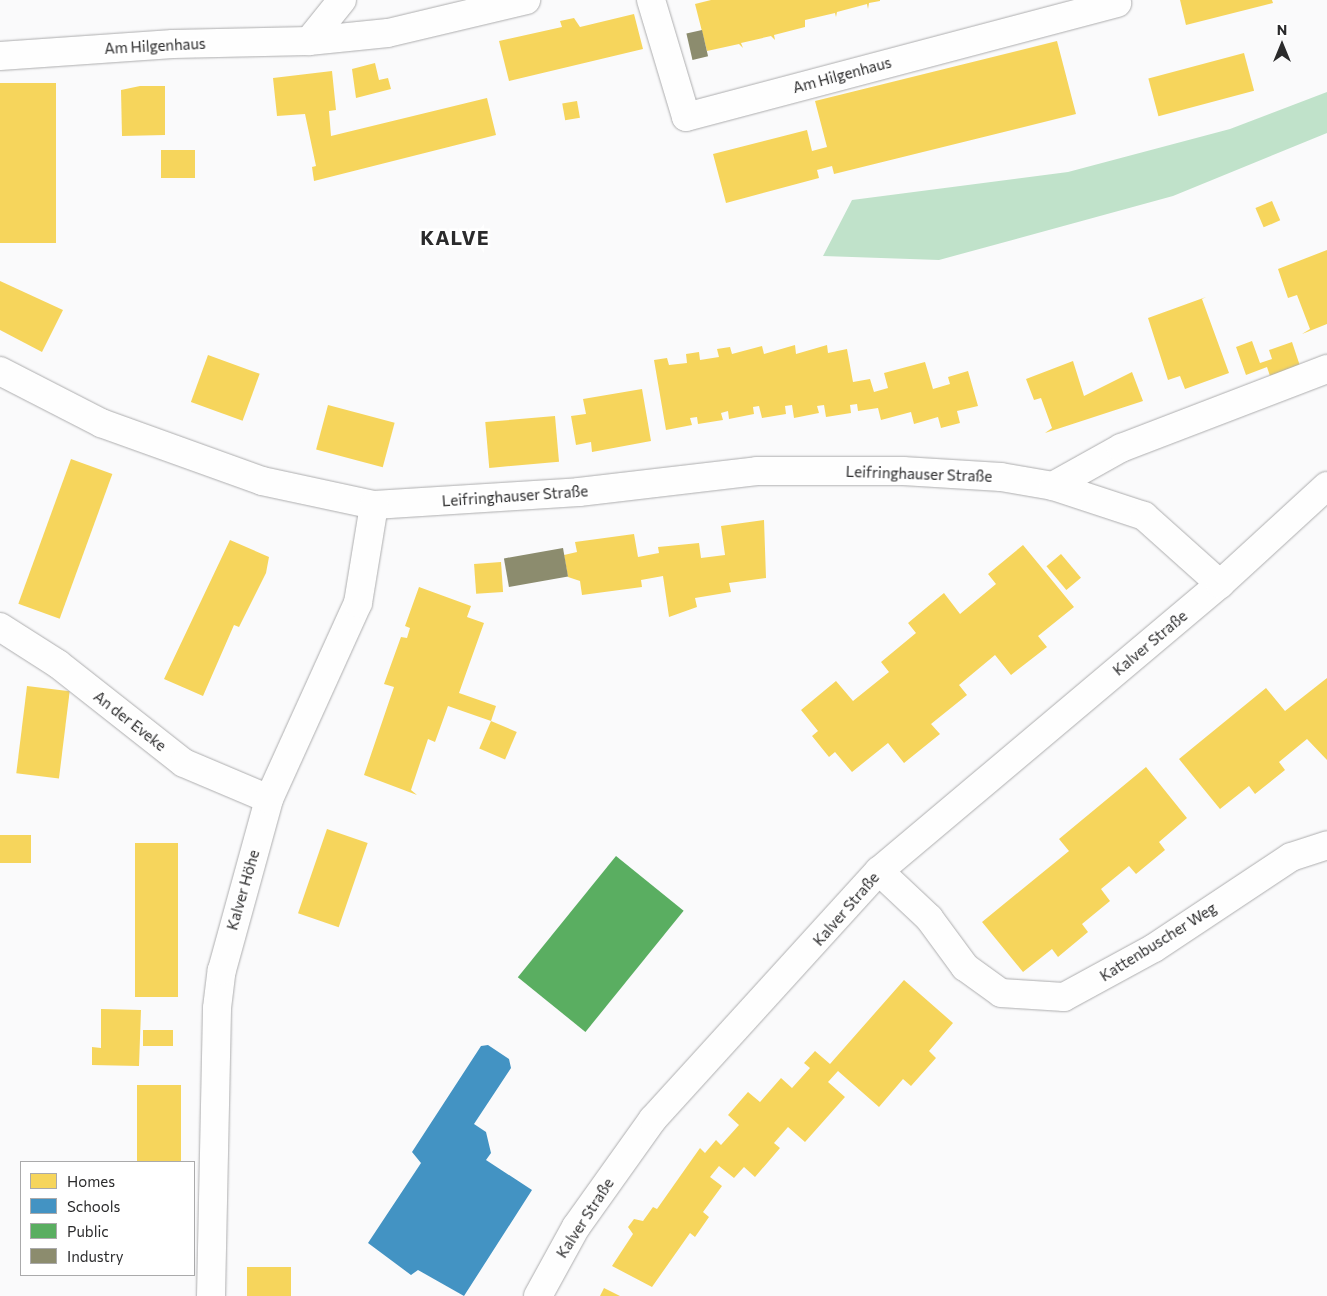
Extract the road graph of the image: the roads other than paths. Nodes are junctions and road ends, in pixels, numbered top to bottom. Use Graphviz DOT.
graph roads {
  1 [pos="342,0"];
  2 [pos="526,0"];
  3 [pos="651,0"];
  4 [pos="1117,3"];
  5 [pos="309,41"];
  6 [pos="0,56"];
  7 [pos="1327,368"];
  8 [pos="0,371"];
  9 [pos="1053,486"];
  10 [pos="1327,486"];
  11 [pos="374,505"];
  12 [pos="1220,584"];
  13 [pos="0,627"];
  14 [pos="269,798"];
  15 [pos="1327,845"];
  16 [pos="878,871"];
  17 [pos="211,1296"];
  18 [pos="538,1296"];
  1 -- 5 [label="street"];
  2 -- 5 [label="street, Am Hilgenhaus"];
  3 -- 4 [label="street, Am Hilgenhaus"];
  5 -- 6 [label="street, Am Hilgenhaus"];
  7 -- 9 [label="street"];
  8 -- 11 [label="street, Leifringhauser Straße"];
  9 -- 11 [label="street, Leifringhauser Straße"];
  9 -- 12 [label="street, Leifringhauser Straße"];
  10 -- 12 [label="street"];
  11 -- 14 [label="street, Kalver Höhe"];
  12 -- 16 [label="street, Kalver Straße"];
  13 -- 14 [label="street, An der Eveke"];
  14 -- 17 [label="street, Kalver Höhe"];
  15 -- 16 [label="street, Kattenbuscher Weg"];
  16 -- 18 [label="street, Kalver Straße"];
}
